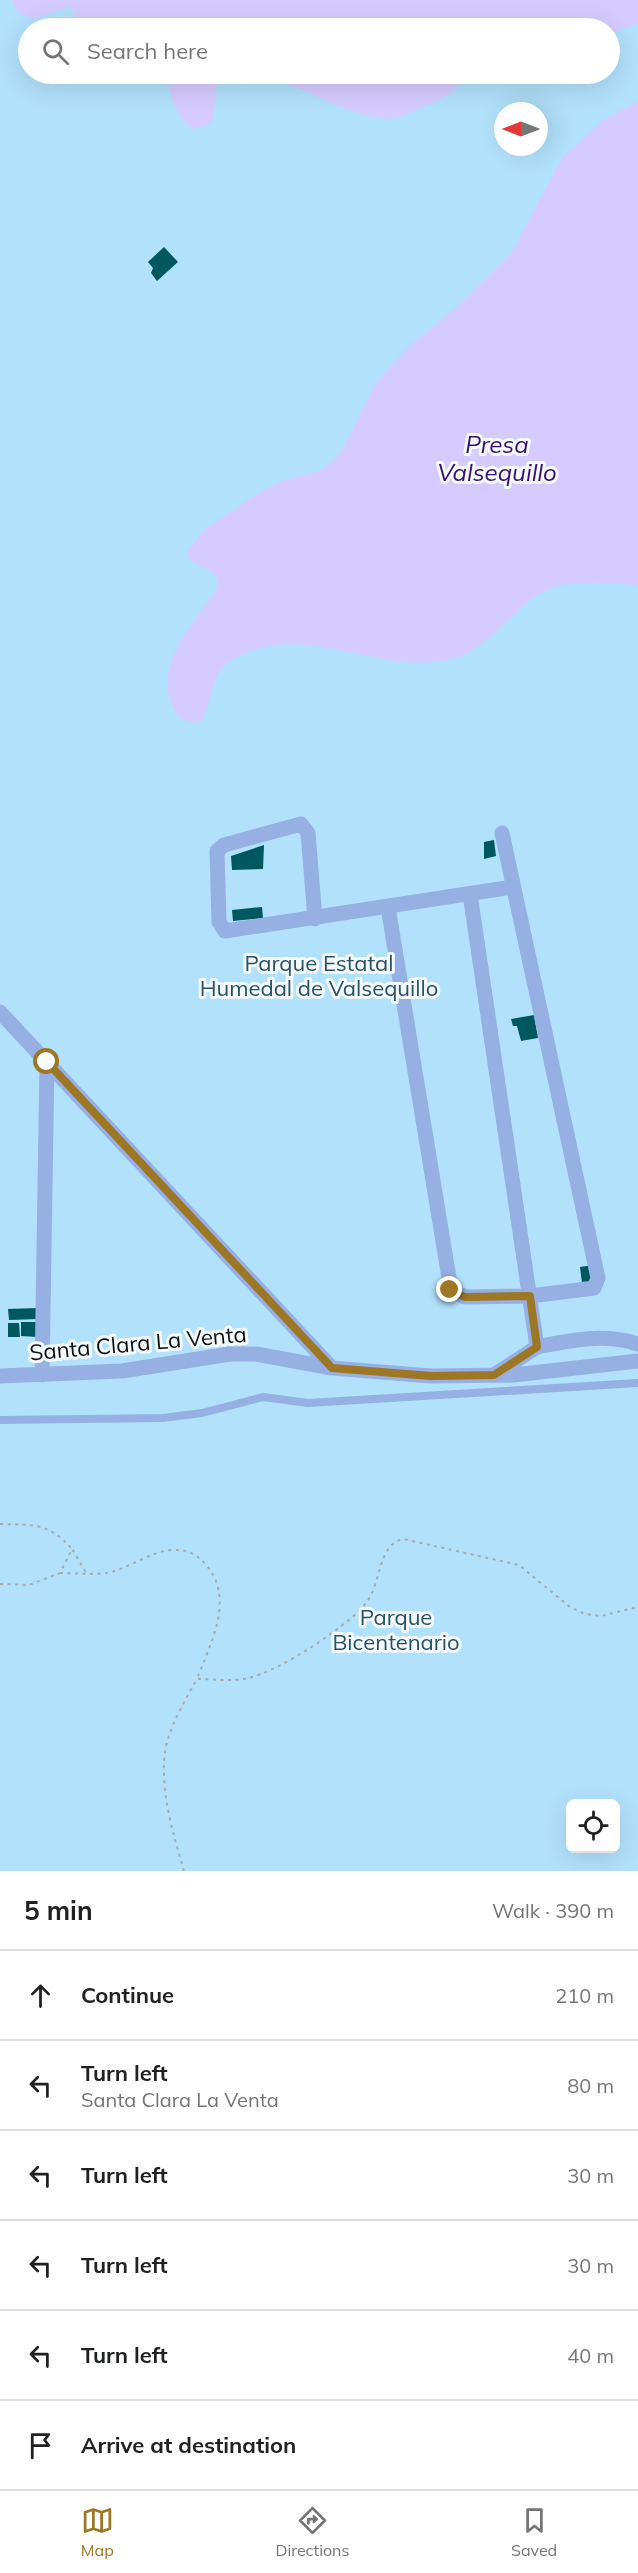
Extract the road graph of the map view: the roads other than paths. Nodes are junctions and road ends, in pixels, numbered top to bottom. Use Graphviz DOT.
graph roads {
  1 [pos="502,833"];
  2 [pos="513,887"];
  3 [pos="470,894"];
  4 [pos="388,907"];
  5 [pos="315,919"];
  6 [pos="0,1012"];
  7 [pos="47,1062"];
  8 [pos="530,1296"];
  9 [pos="638,1344"];
  10 [pos="537,1347"];
  11 [pos="638,1361"];
  12 [pos="332,1368"];
  13 [pos="42,1375"];
  14 [pos="494,1375"];
  15 [pos="0,1376"];
  16 [pos="638,1383"];
  17 [pos="0,1420"];
  1 -- 2 [label="street"];
  2 -- 3 [label="street"];
  2 -- 8 [label="street"];
  3 -- 4 [label="street"];
  3 -- 8 [label="street"];
  4 -- 5 [label="street"];
  4 -- 8 [label="street"];
  5 -- 5 [label="street"];
  6 -- 7 [label="street"];
  7 -- 12 [label="street"];
  7 -- 13 [label="street"];
  8 -- 10 [label="street"];
  9 -- 10 [label="street"];
  10 -- 14 [label="street"];
  11 -- 14 [label="street, Santa Clara La Venta"];
  12 -- 13 [label="street, Santa Clara La Venta"];
  12 -- 14 [label="street, Santa Clara La Venta"];
  13 -- 15 [label="street, Santa Clara La Venta"];
  16 -- 17 [label="lane"];
}
